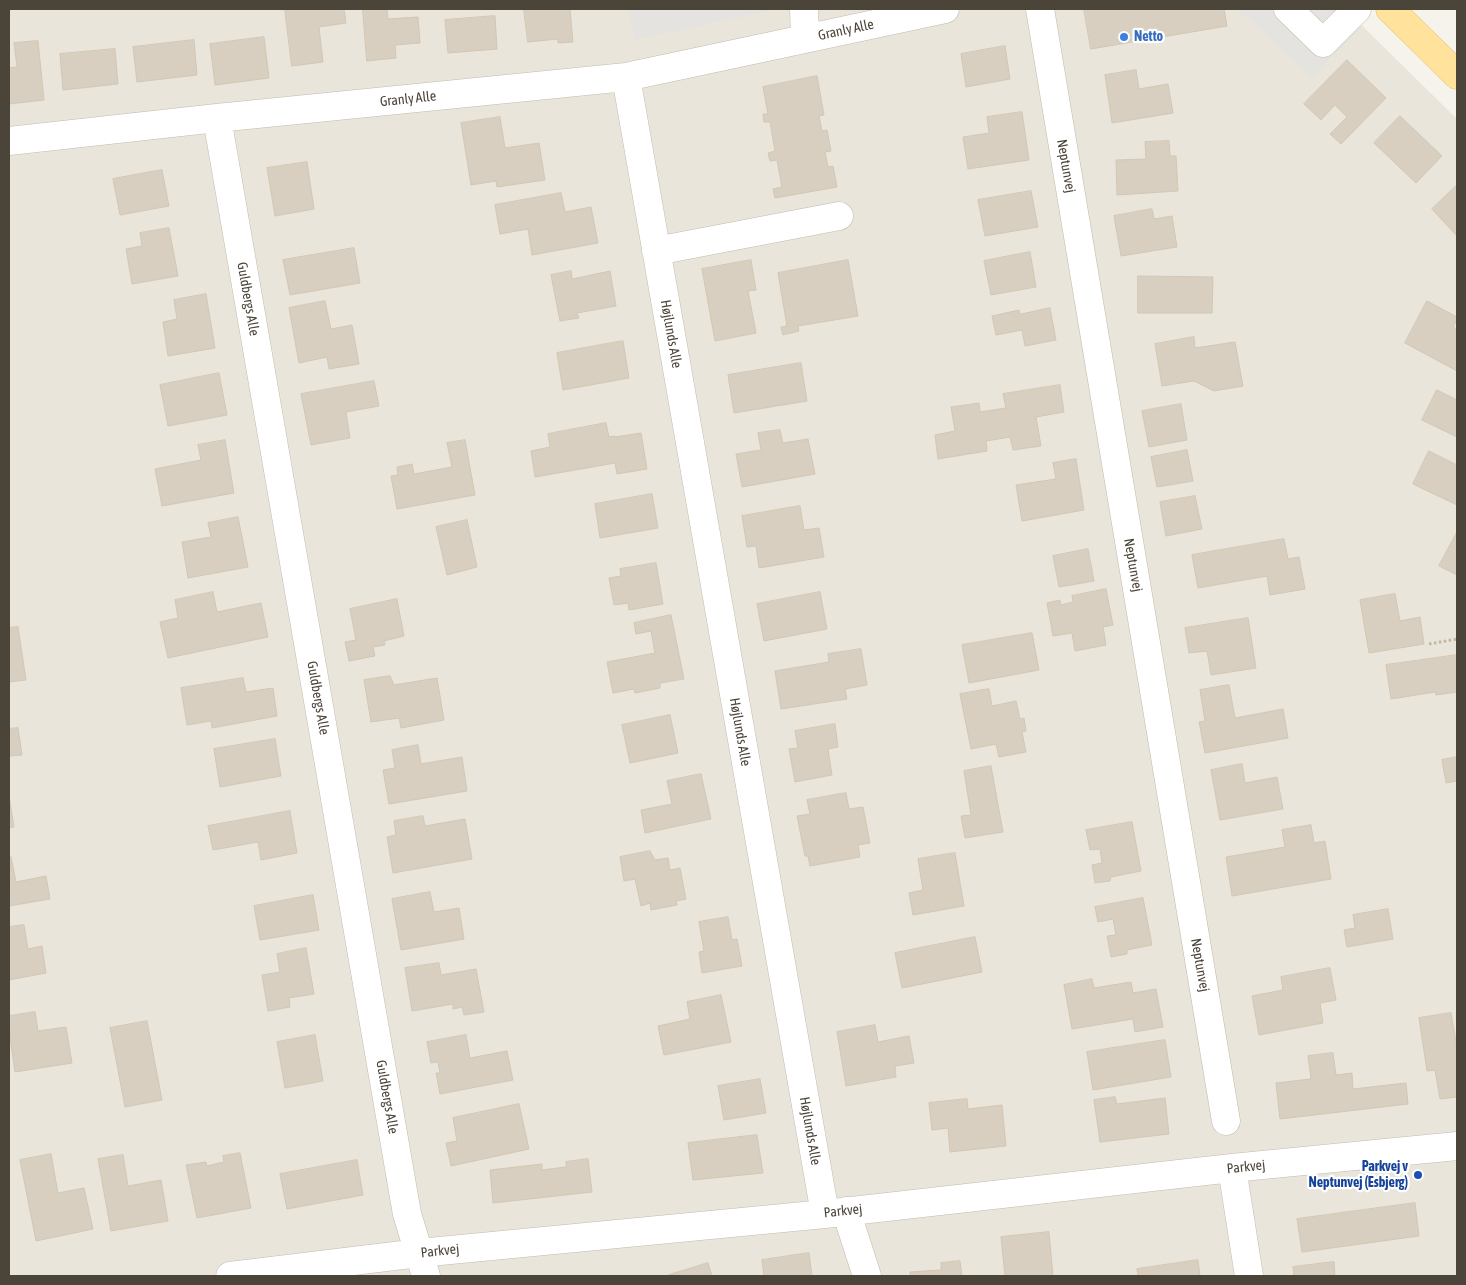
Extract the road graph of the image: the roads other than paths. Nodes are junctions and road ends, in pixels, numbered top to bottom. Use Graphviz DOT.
graph roads {
  1 [pos="804,9"];
  2 [pos="945,9"];
  3 [pos="1040,9"];
  4 [pos="1288,9"];
  5 [pos="1357,9"];
  6 [pos="1390,9"];
  7 [pos="805,39"];
  8 [pos="1457,75"];
  9 [pos="626,77"];
  10 [pos="217,118"];
  11 [pos="9,141"];
  12 [pos="839,216"];
  13 [pos="656,251"];
  14 [pos="1226,1122"];
  15 [pos="1457,1146"];
  16 [pos="1232,1168"];
  17 [pos="836,1212"];
  18 [pos="422,1265"];
  19 [pos="230,1276"];
  20 [pos="867,1276"];
  21 [pos="1249,1276"];
  1 -- 7 [label="street, Granly Alle"];
  2 -- 7 [label="street, Granly Alle"];
  3 -- 14 [label="street, Neptunvej"];
  4 -- 5 [label="street"];
  6 -- 8 [label="main road"];
  7 -- 9 [label="street, Granly Alle"];
  9 -- 10 [label="street, Granly Alle"];
  9 -- 13 [label="street, Højlunds Alle"];
  10 -- 11 [label="street, Granly Alle"];
  10 -- 18 [label="street, Guldbergs Alle"];
  12 -- 13 [label="street"];
  13 -- 17 [label="street, Højlunds Alle"];
  15 -- 16 [label="street, Parkvej"];
  16 -- 17 [label="street, Parkvej"];
  16 -- 21 [label="street"];
  17 -- 18 [label="street, Parkvej"];
  17 -- 20 [label="street, Højlunds Alle"];
  18 -- 19 [label="street, Parkvej"];
}
